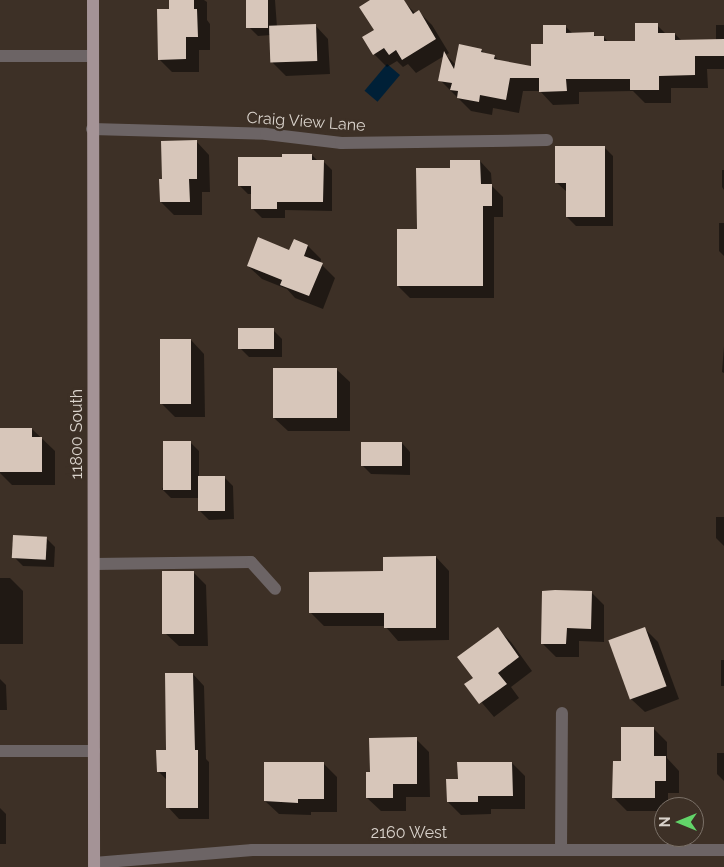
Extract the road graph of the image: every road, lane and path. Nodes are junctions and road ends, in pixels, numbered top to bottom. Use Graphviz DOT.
graph roads {
  1 [pos="93,0"];
  2 [pos="0,56"];
  3 [pos="92,56"];
  4 [pos="92,129"];
  5 [pos="547,140"];
  6 [pos="94,564"];
  7 [pos="274,589"];
  8 [pos="562,713"];
  9 [pos="0,751"];
  10 [pos="94,752"];
  11 [pos="561,850"];
  12 [pos="724,850"];
  13 [pos="94,865"];
  1 -- 3 [label="main road, 11800 South"];
  2 -- 3 [label="street"];
  3 -- 4 [label="main road, 11800 South"];
  4 -- 5 [label="street, Craig View Lane"];
  4 -- 6 [label="main road, 11800 South"];
  6 -- 7 [label="street"];
  6 -- 10 [label="main road, 11800 South"];
  8 -- 11 [label="street"];
  9 -- 10 [label="street"];
  10 -- 13 [label="main road, 11800 South"];
  11 -- 12 [label="street, 2160 West"];
  11 -- 13 [label="street, 2160 West"];
}
